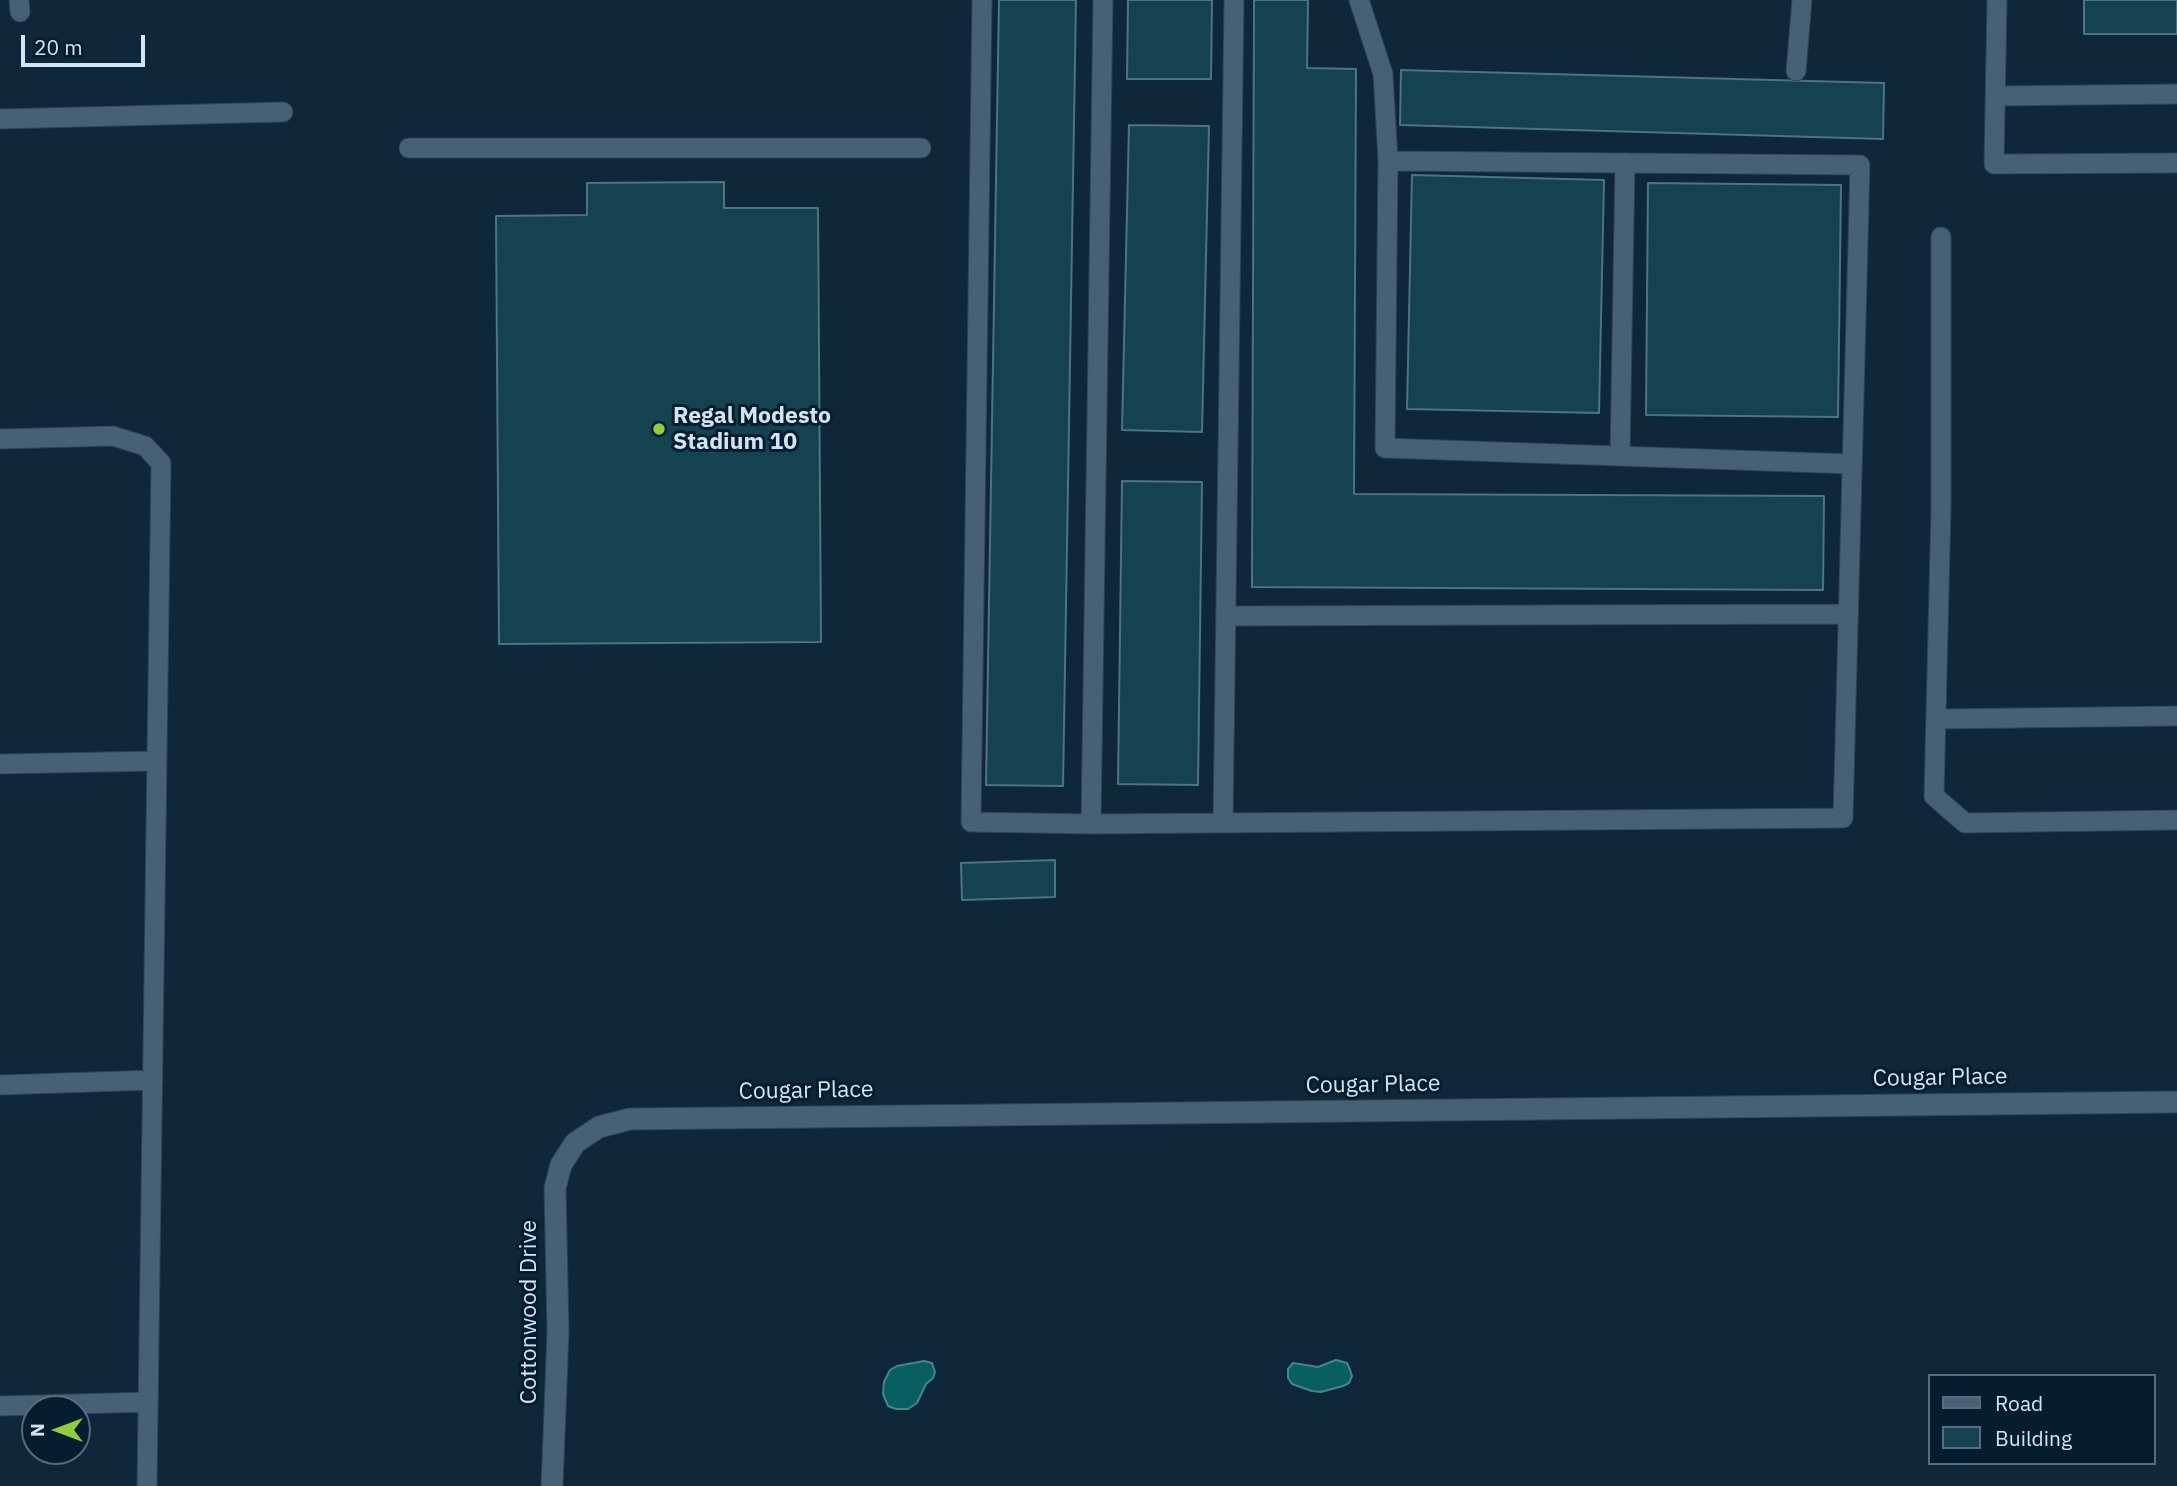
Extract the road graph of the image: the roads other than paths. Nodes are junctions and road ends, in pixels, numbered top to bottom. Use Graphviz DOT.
graph roads {
  1 [pos="982,0"];
  2 [pos="1103,0"];
  3 [pos="1234,0"];
  4 [pos="1359,0"];
  5 [pos="1802,0"];
  6 [pos="1997,0"];
  7 [pos="1796,71"];
  8 [pos="2177,94"];
  9 [pos="1996,96"];
  10 [pos="283,112"];
  11 [pos="0,119"];
  12 [pos="409,148"];
  13 [pos="921,148"];
  14 [pos="1388,161"];
  15 [pos="1625,163"];
  16 [pos="2177,163"];
  17 [pos="1941,237"];
  18 [pos="0,439"];
  19 [pos="1620,456"];
  20 [pos="1852,464"];
  21 [pos="1848,614"];
  22 [pos="1226,617"];
  23 [pos="2177,716"];
  24 [pos="1937,719"];
  25 [pos="157,761"];
  26 [pos="0,764"];
  27 [pos="2177,820"];
  28 [pos="1223,823"];
  29 [pos="1091,824"];
  30 [pos="153,1080"];
  31 [pos="0,1084"];
  32 [pos="2177,1102"];
  33 [pos="575,1143"];
  34 [pos="148,1402"];
  35 [pos="0,1406"];
  36 [pos="147,1486"];
  37 [pos="552,1486"];
  1 -- 29 [label="lane"];
  2 -- 29 [label="lane"];
  3 -- 22 [label="lane"];
  4 -- 14 [label="lane"];
  5 -- 7 [label="lane"];
  6 -- 9 [label="lane"];
  8 -- 9 [label="lane"];
  9 -- 16 [label="lane"];
  10 -- 11 [label="lane"];
  12 -- 13 [label="lane"];
  14 -- 15 [label="lane"];
  14 -- 19 [label="lane"];
  15 -- 19 [label="lane"];
  15 -- 20 [label="lane"];
  17 -- 24 [label="lane"];
  18 -- 25 [label="lane"];
  19 -- 20 [label="lane"];
  20 -- 21 [label="lane"];
  21 -- 22 [label="lane"];
  21 -- 28 [label="lane"];
  22 -- 28 [label="lane"];
  23 -- 24 [label="lane"];
  24 -- 27 [label="lane"];
  25 -- 26 [label="lane"];
  25 -- 30 [label="lane"];
  28 -- 29 [label="lane"];
  30 -- 31 [label="lane"];
  30 -- 34 [label="lane"];
  32 -- 33 [label="street, Cougar Place"];
  33 -- 37 [label="street, Cottonwood Drive"];
  34 -- 35 [label="lane"];
  34 -- 36 [label="lane"];
}
